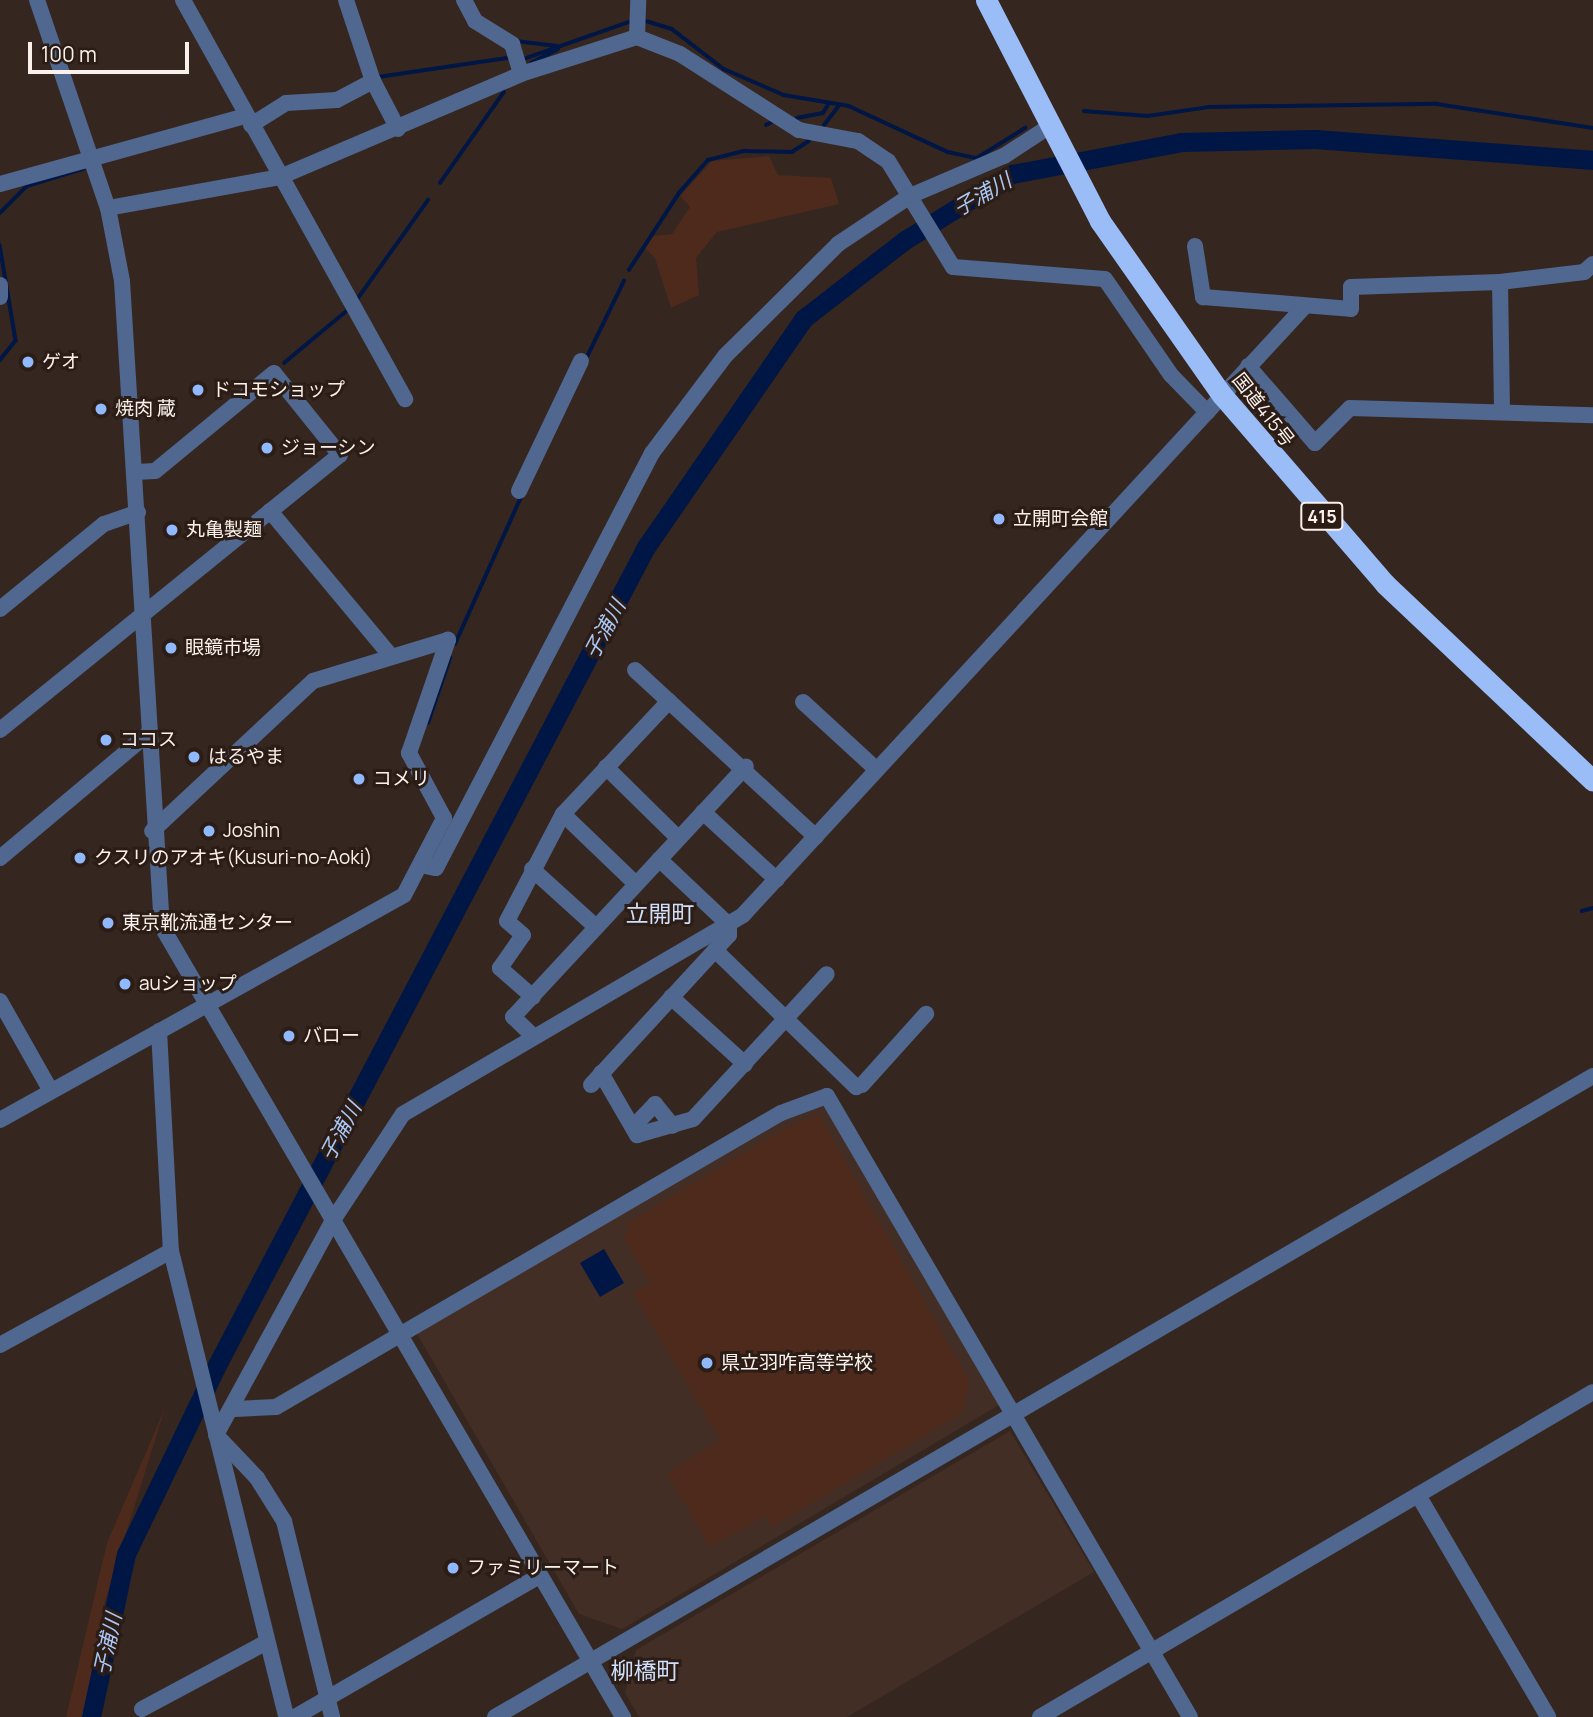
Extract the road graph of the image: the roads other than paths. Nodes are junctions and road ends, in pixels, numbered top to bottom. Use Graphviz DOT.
graph roads {
  1 [pos="37,0"];
  2 [pos="183,0"];
  3 [pos="346,0"];
  4 [pos="464,0"];
  5 [pos="638,0"];
  6 [pos="986,0"];
  7 [pos="637,37"];
  8 [pos="521,74"];
  9 [pos="373,81"];
  10 [pos="249,120"];
  11 [pos="398,130"];
  12 [pos="1050,133"];
  13 [pos="92,159"];
  14 [pos="280,177"];
  15 [pos="0,184"];
  16 [pos="911,198"];
  17 [pos="108,208"];
  18 [pos="1195,246"];
  19 [pos="1593,264"];
  20 [pos="1500,282"];
  21 [pos="0,285"];
  22 [pos="0,297"];
  23 [pos="1304,307"];
  24 [pos="581,361"];
  25 [pos="1248,366"];
  26 [pos="1222,395"];
  27 [pos="405,399"];
  28 [pos="1207,412"];
  29 [pos="1503,412"];
  30 [pos="1593,415"];
  31 [pos="136,472"];
  32 [pos="519,491"];
  33 [pos="270,511"];
  34 [pos="138,512"];
  35 [pos="0,608"];
  36 [pos="143,613"];
  37 [pos="391,656"];
  38 [pos="635,670"];
  39 [pos="669,701"];
  40 [pos="803,702"];
  41 [pos="0,730"];
  42 [pos="148,734"];
  43 [pos="606,767"];
  44 [pos="744,767"];
  45 [pos="877,771"];
  46 [pos="1593,781"];
  47 [pos="703,812"];
  48 [pos="563,814"];
  49 [pos="152,831"];
  50 [pos="816,837"];
  51 [pos="678,838"];
  52 [pos="1,855"];
  53 [pos="659,859"];
  54 [pos="420,865"];
  55 [pos="532,869"];
  56 [pos="776,880"];
  57 [pos="636,884"];
  58 [pos="729,925"];
  59 [pos="596,928"];
  60 [pos="715,950"];
  61 [pos="827,974"];
  62 [pos="533,997"];
  63 [pos="671,997"];
  64 [pos="0,1001"];
  65 [pos="207,1002"];
  66 [pos="926,1014"];
  67 [pos="786,1019"];
  68 [pos="159,1031"];
  69 [pos="534,1037"];
  70 [pos="745,1064"];
  71 [pos="1593,1076"];
  72 [pos="884,1079"];
  73 [pos="859,1086"];
  74 [pos="51,1091"];
  75 [pos="827,1096"];
  76 [pos="0,1120"];
  77 [pos="673,1126"];
  78 [pos="633,1127"];
  79 [pos="330,1215"];
  80 [pos="171,1251"];
  81 [pos="399,1333"];
  82 [pos="0,1345"];
  83 [pos="1593,1392"];
  84 [pos="235,1409"];
  85 [pos="1011,1414"];
  86 [pos="216,1435"];
  87 [pos="1418,1495"];
  88 [pos="539,1576"];
  89 [pos="267,1642"];
  90 [pos="1152,1651"];
  91 [pos="590,1661"];
  92 [pos="330,1696"];
  93 [pos="142,1709"];
  94 [pos="286,1717"];
  95 [pos="295,1717"];
  96 [pos="332,1717"];
  97 [pos="495,1717"];
  98 [pos="623,1717"];
  99 [pos="1040,1717"];
  100 [pos="1190,1717"];
  101 [pos="1548,1717"];
  1 -- 13 [label="street"];
  2 -- 10 [label="street"];
  3 -- 9 [label="street"];
  4 -- 8 [label="street"];
  5 -- 7 [label="street"];
  6 -- 12 [label="highway, 国道415号 / 415"];
  7 -- 8 [label="street"];
  7 -- 16 [label="street"];
  8 -- 11 [label="street"];
  9 -- 10 [label="street"];
  9 -- 11 [label="street"];
  10 -- 13 [label="street"];
  10 -- 14 [label="street"];
  11 -- 14 [label="street"];
  12 -- 16 [label="street"];
  12 -- 26 [label="highway, 国道415号 / 415"];
  13 -- 15 [label="street"];
  13 -- 17 [label="street"];
  14 -- 17 [label="street"];
  14 -- 27 [label="street"];
  16 -- 28 [label="street"];
  16 -- 54 [label="street"];
  17 -- 31 [label="street"];
  18 -- 23 [label="street"];
  19 -- 20 [label="street"];
  20 -- 23 [label="street"];
  20 -- 29 [label="street"];
  21 -- 22 [label="street"];
  23 -- 25 [label="street"];
  24 -- 32 [label="street"];
  25 -- 26 [label="street"];
  25 -- 29 [label="street"];
  26 -- 28 [label="street"];
  26 -- 46 [label="highway, 国道415号 / 415"];
  28 -- 45 [label="street"];
  29 -- 30 [label="street"];
  31 -- 33 [label="street"];
  31 -- 34 [label="street"];
  33 -- 36 [label="street"];
  33 -- 37 [label="street"];
  34 -- 35 [label="street"];
  34 -- 36 [label="street"];
  36 -- 41 [label="street"];
  36 -- 42 [label="street"];
  37 -- 49 [label="street"];
  37 -- 54 [label="street"];
  38 -- 39 [label="street"];
  39 -- 43 [label="street"];
  39 -- 44 [label="street"];
  40 -- 45 [label="street"];
  42 -- 49 [label="street"];
  42 -- 52 [label="street"];
  43 -- 48 [label="street"];
  43 -- 51 [label="street"];
  44 -- 47 [label="street"];
  44 -- 50 [label="street"];
  45 -- 50 [label="street"];
  47 -- 51 [label="street"];
  47 -- 56 [label="street"];
  48 -- 55 [label="street"];
  48 -- 57 [label="street"];
  49 -- 65 [label="street"];
  50 -- 56 [label="street"];
  51 -- 53 [label="street"];
  53 -- 57 [label="street"];
  53 -- 58 [label="street"];
  54 -- 65 [label="street"];
  55 -- 59 [label="street"];
  55 -- 62 [label="street"];
  56 -- 58 [label="street"];
  57 -- 59 [label="street"];
  58 -- 60 [label="street"];
  58 -- 69 [label="street"];
  59 -- 62 [label="street"];
  60 -- 63 [label="street"];
  60 -- 67 [label="street"];
  61 -- 67 [label="street"];
  62 -- 69 [label="street"];
  63 -- 70 [label="street"];
  63 -- 78 [label="street"];
  64 -- 74 [label="street"];
  65 -- 68 [label="street"];
  65 -- 79 [label="street"];
  66 -- 73 [label="street"];
  67 -- 70 [label="street"];
  67 -- 73 [label="street"];
  68 -- 74 [label="street"];
  68 -- 80 [label="street"];
  69 -- 79 [label="street"];
  70 -- 77 [label="street"];
  71 -- 85 [label="street"];
  72 -- 73 [label="street"];
  73 -- 75 [label="street"];
  74 -- 76 [label="street"];
  75 -- 81 [label="street"];
  75 -- 85 [label="street"];
  77 -- 78 [label="street"];
  77 -- 78 [label="street"];
  79 -- 81 [label="street"];
  79 -- 84 [label="street"];
  80 -- 82 [label="street"];
  80 -- 86 [label="street"];
  81 -- 84 [label="street"];
  81 -- 88 [label="street"];
  83 -- 87 [label="street"];
  84 -- 86 [label="street"];
  85 -- 90 [label="street"];
  85 -- 91 [label="street"];
  86 -- 89 [label="street"];
  86 -- 92 [label="street"];
  87 -- 90 [label="street"];
  87 -- 101 [label="street"];
  88 -- 91 [label="street"];
  88 -- 92 [label="street"];
  89 -- 93 [label="street"];
  89 -- 94 [label="street"];
  90 -- 99 [label="street"];
  90 -- 100 [label="street"];
  91 -- 97 [label="street"];
  91 -- 98 [label="street"];
  92 -- 95 [label="street"];
  92 -- 96 [label="street"];
}
